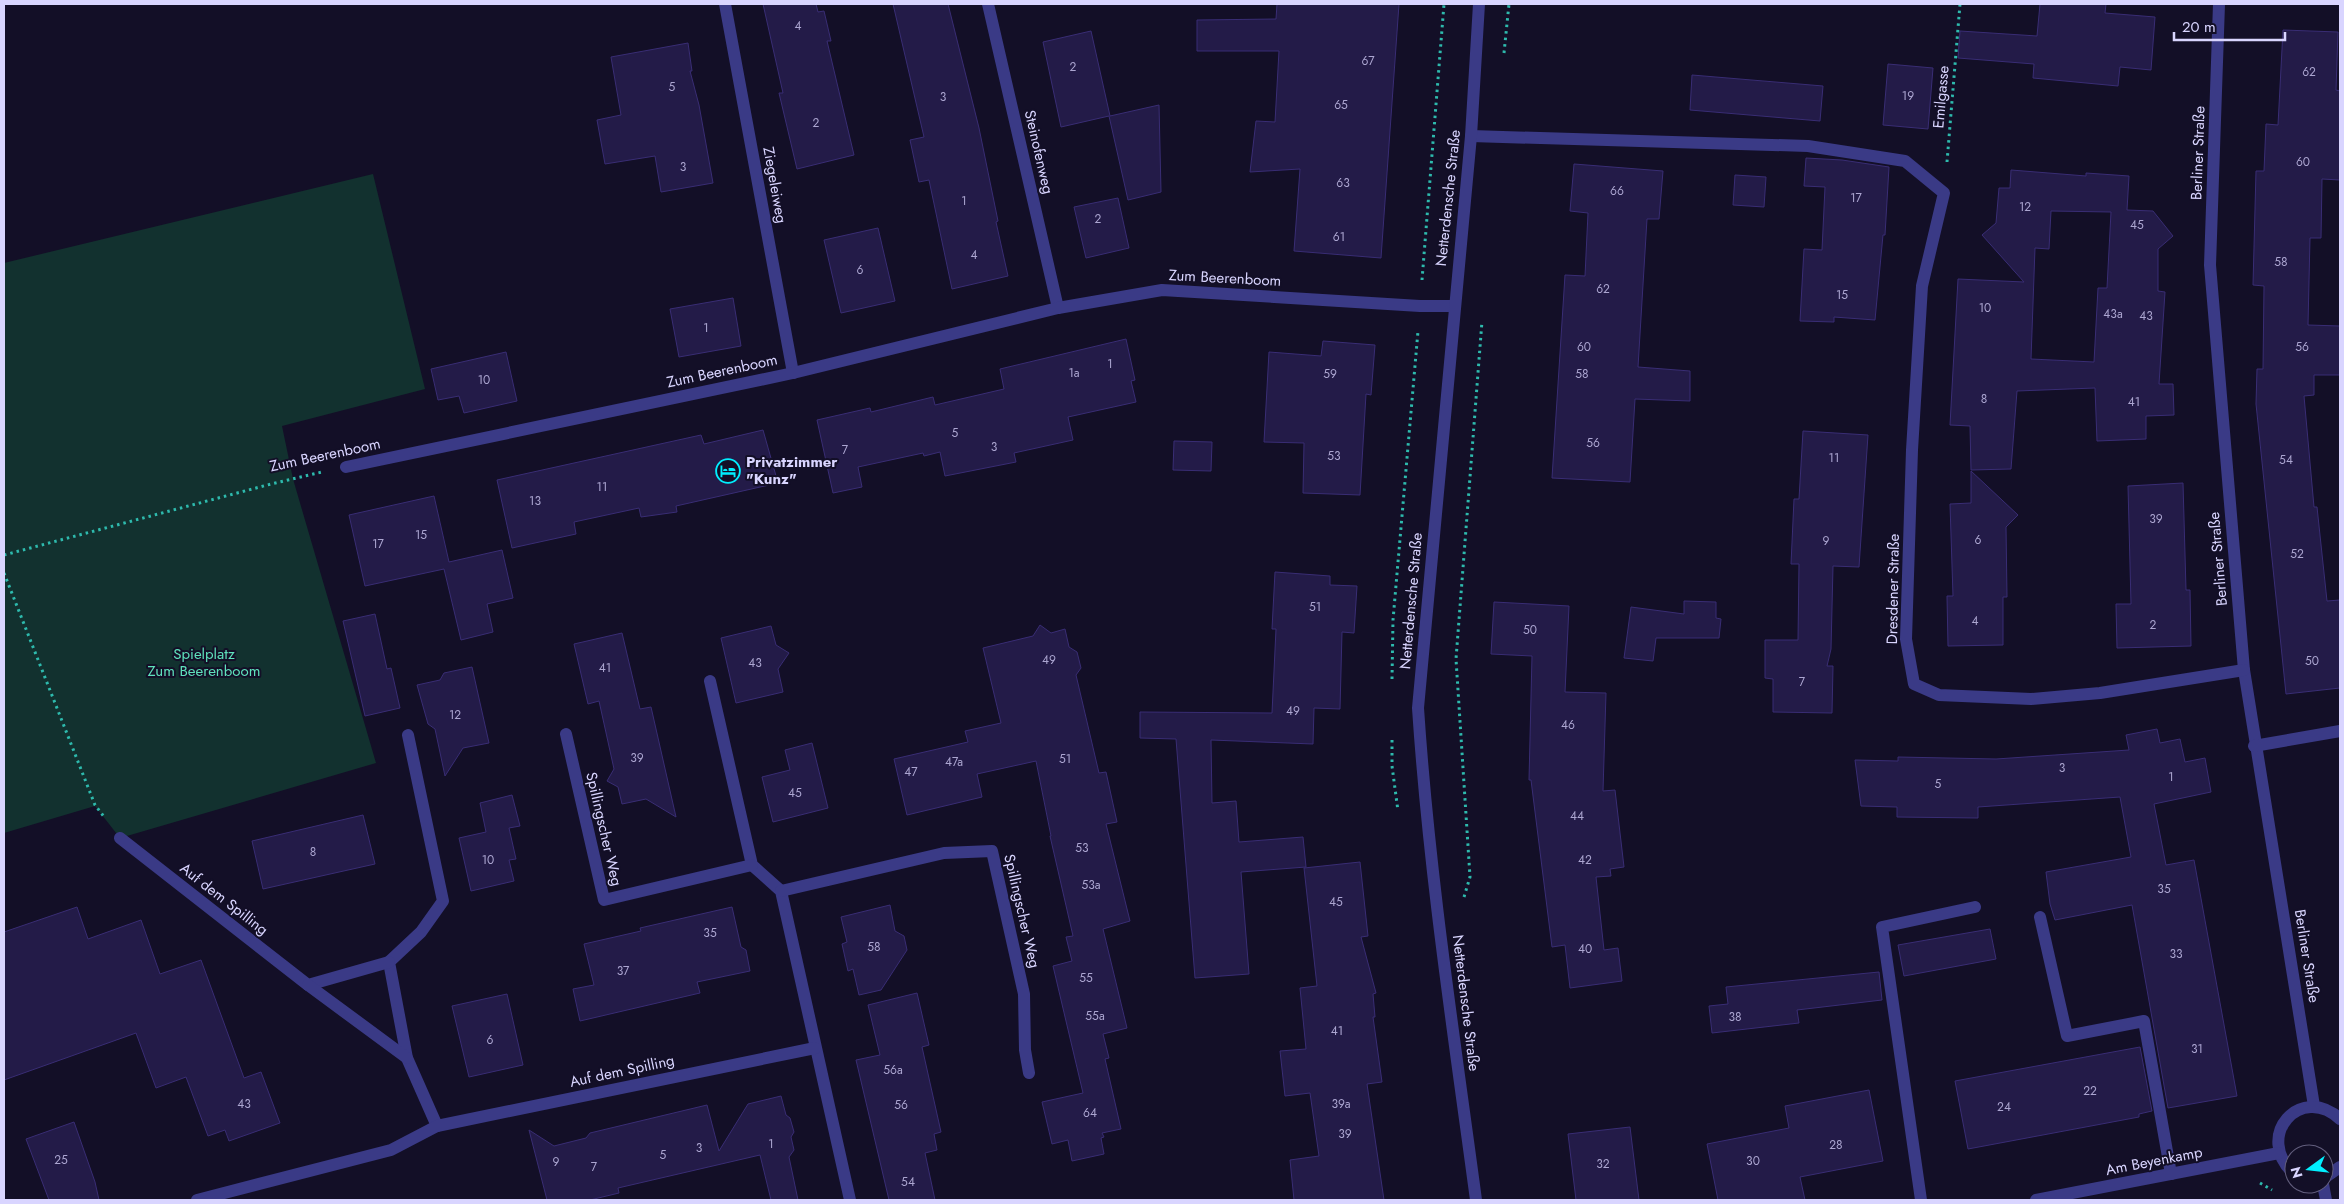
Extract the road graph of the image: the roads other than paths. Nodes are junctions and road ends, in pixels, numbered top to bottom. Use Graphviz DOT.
graph roads {
  1 [pos="725,4"];
  2 [pos="988,4"];
  3 [pos="1480,4"];
  4 [pos="2219,4"];
  5 [pos="1471,136"];
  6 [pos="1454,306"];
  7 [pos="1058,308"];
  8 [pos="793,373"];
  9 [pos="346,467"];
  10 [pos="2244,670"];
  11 [pos="710,681"];
  12 [pos="2340,731"];
  13 [pos="566,734"];
  14 [pos="408,735"];
  15 [pos="2254,746"];
  16 [pos="120,838"];
  17 [pos="752,865"];
  18 [pos="781,891"];
  19 [pos="1974,907"];
  20 [pos="2040,917"];
  21 [pos="389,962"];
  22 [pos="308,984"];
  23 [pos="815,1048"];
  24 [pos="407,1058"];
  25 [pos="1029,1073"];
  26 [pos="2314,1106"];
  27 [pos="2340,1119"];
  28 [pos="437,1126"];
  29 [pos="2279,1153"];
  30 [pos="2284,1164"];
  31 [pos="2171,1174"];
  32 [pos="197,1200"];
  33 [pos="850,1200"];
  34 [pos="1476,1200"];
  35 [pos="1921,1200"];
  36 [pos="2036,1200"];
  1 -- 8 [label="street, Ziegeleiweg"];
  2 -- 7 [label="street, Steinofenweg"];
  3 -- 5 [label="street, Netterdensche Straße"];
  4 -- 10 [label="street, Berliner Straße"];
  5 -- 6 [label="street, Netterdensche Straße"];
  5 -- 10 [label="street, Dresdener Straße"];
  6 -- 7 [label="street, Zum Beerenboom"];
  6 -- 34 [label="street, Netterdensche Straße"];
  7 -- 8 [label="street, Zum Beerenboom"];
  8 -- 9 [label="street, Zum Beerenboom"];
  10 -- 15 [label="street, Berliner Straße"];
  11 -- 17 [label="street"];
  12 -- 15 [label="street"];
  13 -- 17 [label="street, Spillingscher Weg"];
  14 -- 21 [label="street"];
  15 -- 26 [label="street, Berliner Straße"];
  16 -- 22 [label="street, Auf dem Spilling"];
  17 -- 18 [label="street"];
  18 -- 23 [label="street"];
  18 -- 25 [label="street, Spillingscher Weg"];
  19 -- 35 [label="street"];
  20 -- 31 [label="street"];
  21 -- 22 [label="street"];
  21 -- 24 [label="street, Auf dem Spilling"];
  22 -- 24 [label="street, Auf dem Spilling"];
  23 -- 28 [label="street, Auf dem Spilling"];
  23 -- 33 [label="street"];
  24 -- 28 [label="street, Auf dem Spilling"];
  26 -- 27 [label="street"];
  26 -- 29 [label="street"];
  28 -- 32 [label="street, Auf dem Spilling"];
  29 -- 30 [label="street"];
  29 -- 31 [label="street, Am Beyenkamp"];
  31 -- 36 [label="street, Am Beyenkamp"];
}
